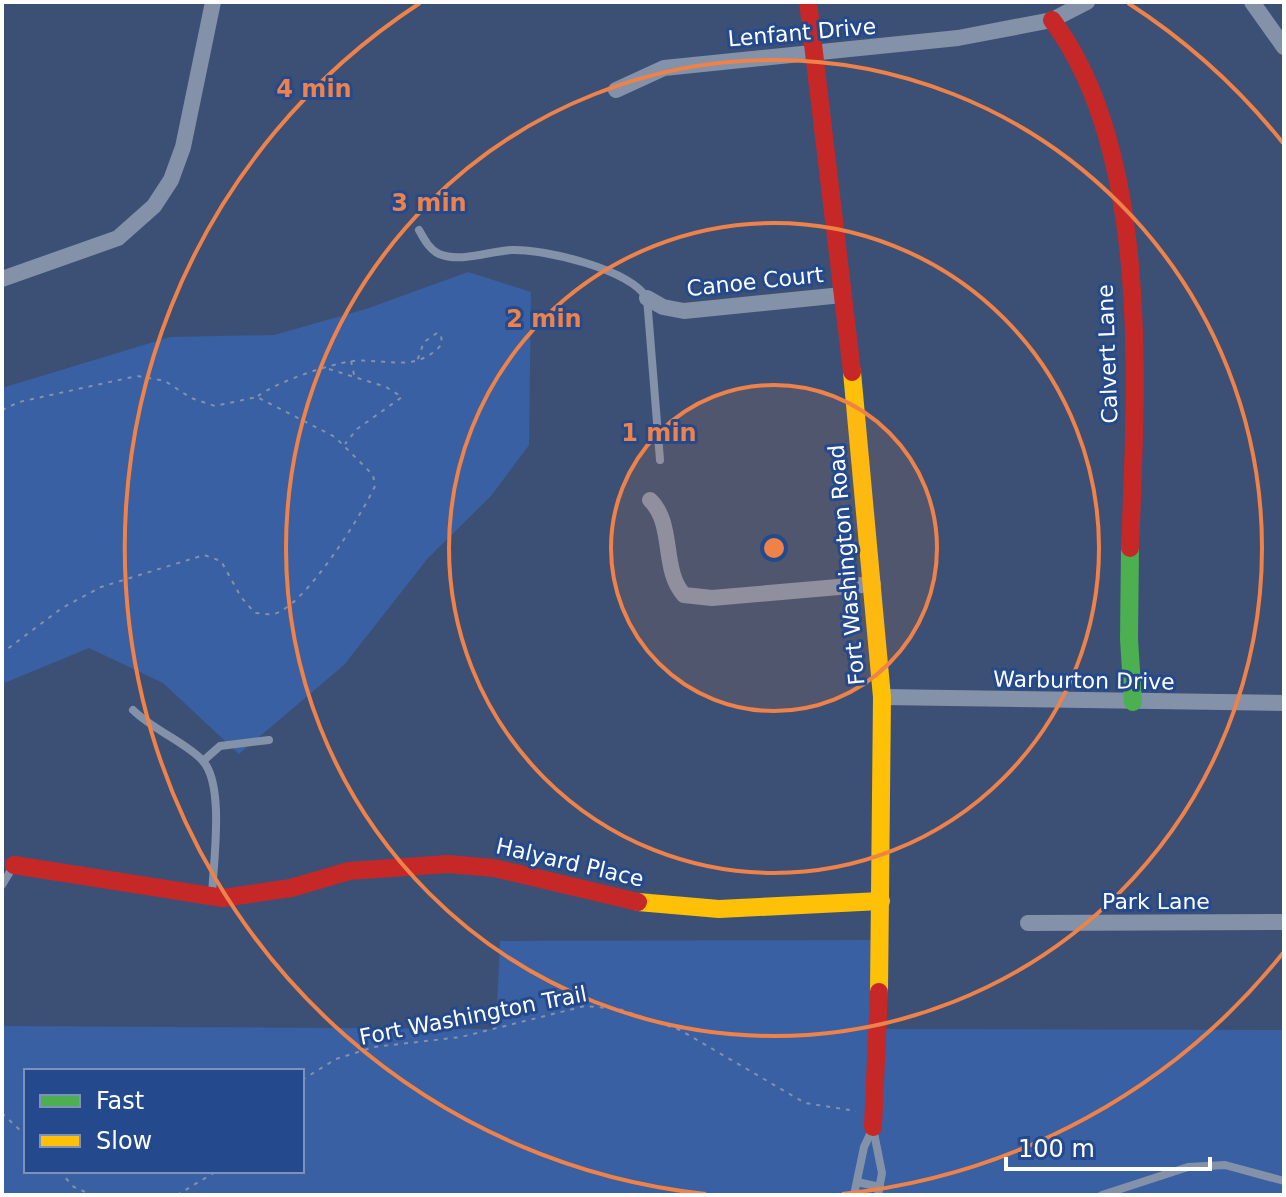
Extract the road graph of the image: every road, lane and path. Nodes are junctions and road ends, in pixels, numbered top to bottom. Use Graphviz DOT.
graph roads {
  1 [pos="213,2"];
  2 [pos="808,2"];
  3 [pos="1087,2"];
  4 [pos="1252,2"];
  5 [pos="1052,20"];
  6 [pos="1284,47"];
  7 [pos="813,51"];
  8 [pos="616,90"];
  9 [pos="419,230"];
  10 [pos="2,279"];
  11 [pos="842,295"];
  12 [pos="647,298"];
  13 [pos="351,361"];
  14 [pos="417,361"];
  15 [pos="328,368"];
  16 [pos="355,380"];
  17 [pos="257,397"];
  18 [pos="2,410"];
  19 [pos="344,446"];
  20 [pos="660,460"];
  21 [pos="650,500"];
  22 [pos="873,584"];
  23 [pos="2,653"];
  24 [pos="882,697"];
  25 [pos="1133,702"];
  26 [pos="1284,703"];
  27 [pos="133,710"];
  28 [pos="269,740"];
  29 [pos="203,761"];
  30 [pos="14,865"];
  31 [pos="2,885"];
  32 [pos="212,897"];
  33 [pos="881,901"];
  34 [pos="1284,922"];
  35 [pos="1028,923"];
  36 [pos="304,1079"];
  37 [pos="2,1113"];
  38 [pos="873,1120"];
  39 [pos="24,1134"];
  40 [pos="61,1173"];
  41 [pos="214,1173"];
  42 [pos="1284,1181"];
  43 [pos="857,1182"];
  44 [pos="879,1191"];
  45 [pos="92,1195"];
  46 [pos="177,1195"];
  47 [pos="854,1195"];
  48 [pos="1102,1195"];
  1 -- 10 [label="street"];
  2 -- 7 [label="street, Fort Washington Road"];
  3 -- 5 [label="street, Lenfant Drive"];
  4 -- 6 [label="street"];
  5 -- 7 [label="street, Lenfant Drive"];
  5 -- 25 [label="street, Calvert Lane"];
  7 -- 8 [label="street, Lenfant Drive"];
  7 -- 11 [label="street, Fort Washington Road"];
  9 -- 12 [label="lane"];
  11 -- 12 [label="street, Canoe Court"];
  11 -- 22 [label="street, Fort Washington Road"];
  12 -- 20 [label="lane"];
  13 -- 14 [label="path"];
  13 -- 15 [label="path"];
  13 -- 16 [label="path"];
  14 -- 14 [label="path"];
  15 -- 16 [label="path"];
  15 -- 17 [label="path"];
  16 -- 19 [label="path"];
  17 -- 18 [label="path"];
  17 -- 19 [label="path"];
  19 -- 23 [label="path"];
  21 -- 22 [label="street"];
  22 -- 24 [label="street, Fort Washington Road"];
  24 -- 25 [label="street, Warburton Drive"];
  24 -- 33 [label="street, Fort Washington Road"];
  25 -- 26 [label="street, Warburton Drive"];
  27 -- 29 [label="lane"];
  28 -- 29 [label="lane"];
  29 -- 32 [label="lane"];
  30 -- 31 [label="lane"];
  30 -- 32 [label="street, Halyard Place"];
  32 -- 33 [label="street, Halyard Place"];
  33 -- 38 [label="street, Fort Washington Road"];
  34 -- 35 [label="street, Park Lane"];
  36 -- 38 [label="path, Fort Washington Trail"];
  37 -- 39 [label="path"];
  38 -- 43 [label="lane, Fort Washington Road"];
  38 -- 44 [label="lane, Fort Washington Road"];
  40 -- 45 [label="path"];
  41 -- 46 [label="path"];
  42 -- 48 [label="lane"];
  43 -- 44 [label="lane"];
  43 -- 47 [label="lane, Fort Washington Road"];
}
